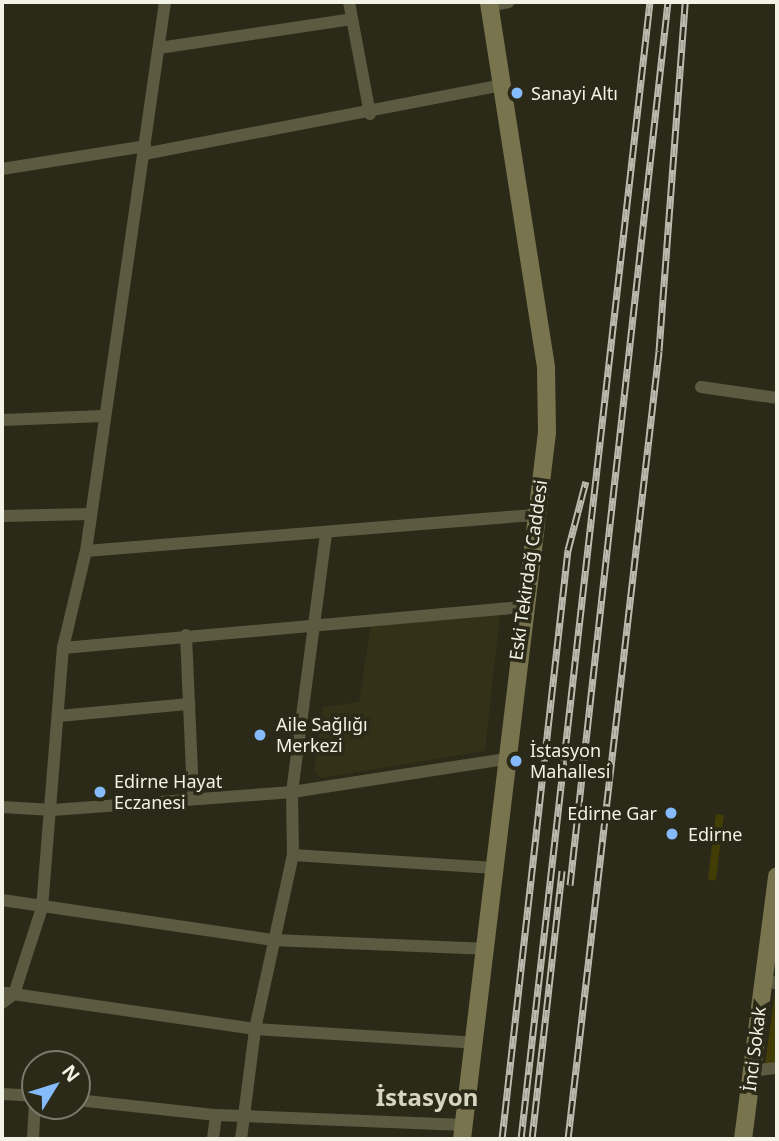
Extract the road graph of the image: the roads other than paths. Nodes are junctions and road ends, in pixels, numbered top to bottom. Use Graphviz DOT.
graph roads {
  1 [pos="165,2"];
  2 [pos="349,2"];
  3 [pos="509,2"];
  4 [pos="489,4"];
  5 [pos="352,19"];
  6 [pos="159,48"];
  7 [pos="504,85"];
  8 [pos="370,114"];
  9 [pos="144,150"];
  10 [pos="2,169"];
  11 [pos="701,387"];
  12 [pos="777,398"];
  13 [pos="103,416"];
  14 [pos="2,420"];
  15 [pos="91,514"];
  16 [pos="535,515"];
  17 [pos="2,516"];
  18 [pos="326,534"];
  19 [pos="86,551"];
  20 [pos="522,607"];
  21 [pos="317,621"];
  22 [pos="186,635"];
  23 [pos="63,648"];
  24 [pos="189,704"];
  25 [pos="59,716"];
  26 [pos="504,759"];
  27 [pos="292,792"];
  28 [pos="193,798"];
  29 [pos="2,807"];
  30 [pos="53,810"];
  31 [pos="293,855"];
  32 [pos="495,868"];
  33 [pos="777,876"];
  34 [pos="2,900"];
  35 [pos="42,908"];
  36 [pos="273,940"];
  37 [pos="484,949"];
  38 [pos="770,981"];
  39 [pos="8,993"];
  40 [pos="2,1003"];
  41 [pos="255,1029"];
  42 [pos="475,1043"];
  43 [pos="777,1068"];
  44 [pos="751,1071"];
  45 [pos="2,1094"];
  46 [pos="21,1095"];
  47 [pos="91,1102"];
  48 [pos="216,1115"];
  49 [pos="243,1116"];
  50 [pos="34,1120"];
  51 [pos="463,1132"];
  52 [pos="33,1139"];
  53 [pos="213,1139"];
  54 [pos="241,1139"];
  55 [pos="743,1139"];
  1 -- 6 [label="street"];
  2 -- 5 [label="street"];
  3 -- 4 [label="street"];
  4 -- 7 [label="street, Eski Tekirdağ Caddesi"];
  5 -- 6 [label="street"];
  5 -- 8 [label="street"];
  6 -- 9 [label="street"];
  7 -- 8 [label="street"];
  7 -- 16 [label="street, Eski Tekirdağ Caddesi"];
  8 -- 9 [label="street"];
  9 -- 10 [label="street"];
  9 -- 13 [label="street"];
  11 -- 12 [label="street"];
  13 -- 14 [label="street"];
  13 -- 15 [label="street"];
  15 -- 17 [label="street"];
  15 -- 19 [label="street"];
  16 -- 18 [label="street"];
  16 -- 20 [label="street, Eski Tekirdağ Caddesi"];
  18 -- 19 [label="street"];
  18 -- 21 [label="street"];
  19 -- 23 [label="street"];
  20 -- 21 [label="street"];
  20 -- 26 [label="street, Eski Tekirdağ Caddesi"];
  21 -- 22 [label="street"];
  21 -- 27 [label="street"];
  22 -- 23 [label="street"];
  22 -- 24 [label="street"];
  23 -- 25 [label="street"];
  24 -- 25 [label="street"];
  24 -- 28 [label="street"];
  25 -- 30 [label="street"];
  26 -- 27 [label="street"];
  26 -- 32 [label="street, Eski Tekirdağ Caddesi"];
  27 -- 28 [label="street"];
  27 -- 31 [label="street"];
  28 -- 30 [label="street"];
  29 -- 30 [label="street"];
  30 -- 35 [label="street"];
  31 -- 32 [label="street"];
  31 -- 36 [label="street"];
  32 -- 37 [label="street, Eski Tekirdağ Caddesi"];
  33 -- 38 [label="street, İnci Sokak"];
  34 -- 35 [label="street"];
  35 -- 36 [label="street"];
  35 -- 39 [label="street"];
  36 -- 37 [label="street"];
  36 -- 41 [label="street"];
  37 -- 42 [label="street, Eski Tekirdağ Caddesi"];
  38 -- 44 [label="street, İnci Sokak"];
  39 -- 40 [label="street"];
  39 -- 41 [label="street"];
  41 -- 42 [label="street"];
  41 -- 49 [label="street"];
  42 -- 51 [label="street, Eski Tekirdağ Caddesi"];
  43 -- 44 [label="street"];
  44 -- 55 [label="street, İnci Sokak"];
  45 -- 46 [label="street"];
  47 -- 48 [label="street"];
  48 -- 49 [label="street"];
  48 -- 53 [label="street"];
  49 -- 51 [label="street"];
  49 -- 54 [label="street"];
  50 -- 52 [label="street"];
}
